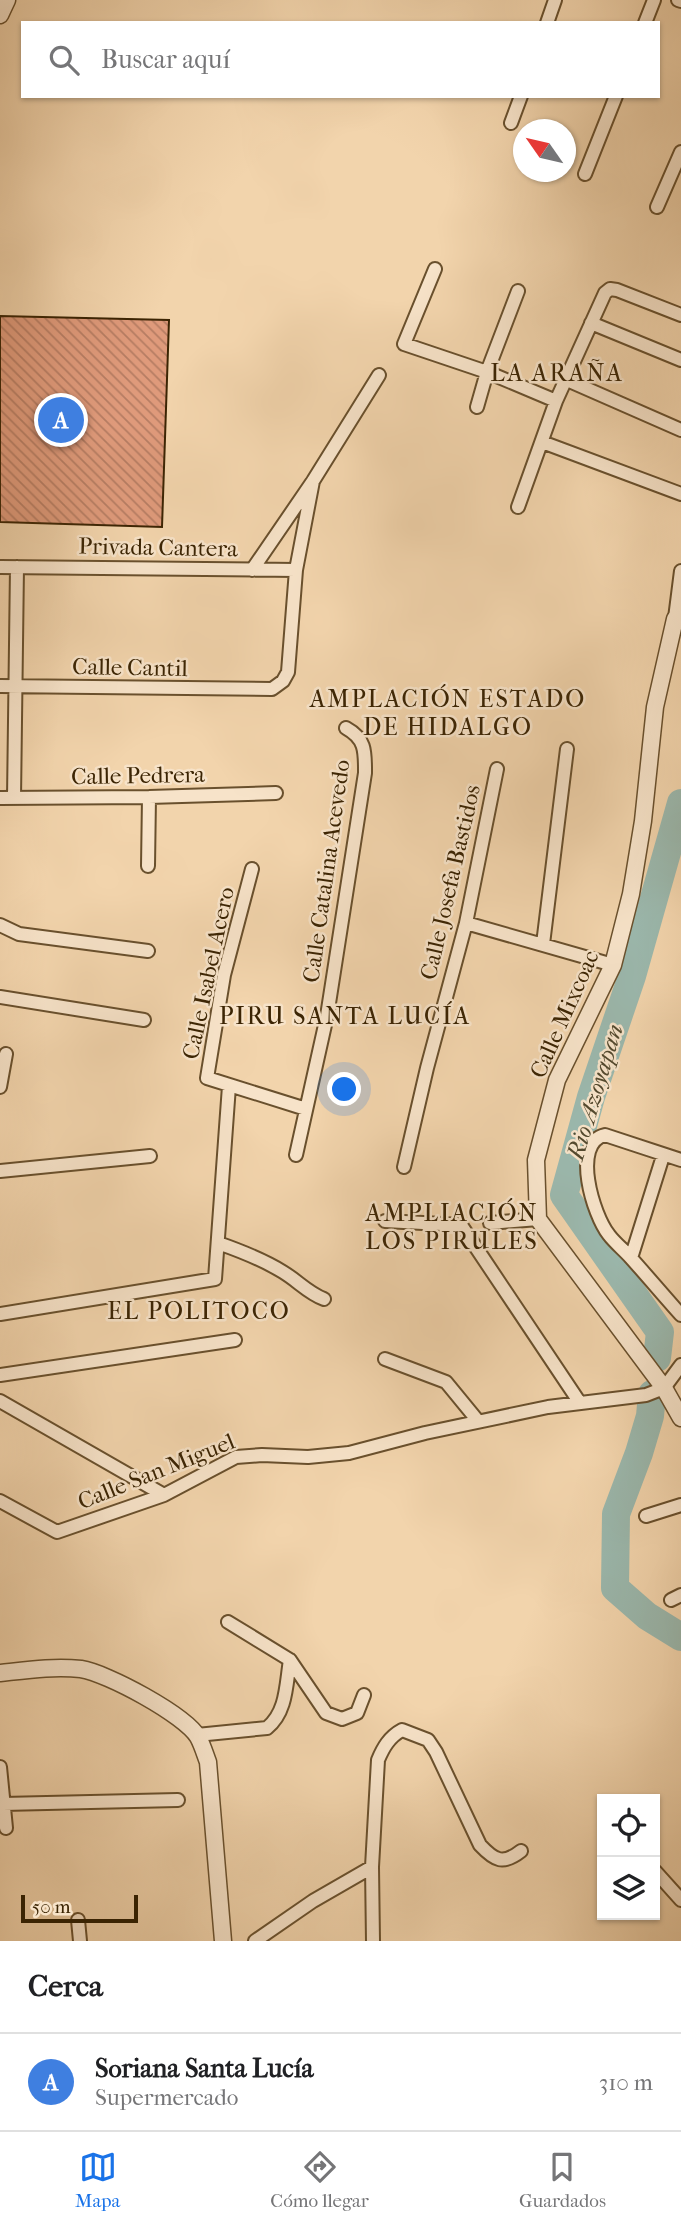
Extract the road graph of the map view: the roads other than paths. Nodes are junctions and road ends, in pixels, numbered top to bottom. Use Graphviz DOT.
graph roads {
  1 [pos="7,0"];
  2 [pos="555,0"];
  3 [pos="654,0"];
  4 [pos="0,15"];
  5 [pos="548,21"];
  6 [pos="646,21"];
  7 [pos="520,98"];
  8 [pos="615,98"];
  9 [pos="511,123"];
  10 [pos="681,152"];
  11 [pos="585,174"];
  12 [pos="657,207"];
  13 [pos="435,269"];
  14 [pos="518,291"];
  15 [pos="681,315"];
  16 [pos="591,323"];
  17 [pos="681,360"];
  18 [pos="487,372"];
  19 [pos="379,375"];
  20 [pos="567,380"];
  21 [pos="556,401"];
  22 [pos="477,407"];
  23 [pos="681,430"];
  24 [pos="542,442"];
  25 [pos="313,481"];
  26 [pos="681,494"];
  27 [pos="518,507"];
  28 [pos="0,566"];
  29 [pos="17,567"];
  30 [pos="252,570"];
  31 [pos="296,570"];
  32 [pos="681,571"];
  33 [pos="678,615"];
  34 [pos="0,686"];
  35 [pos="15,687"];
  36 [pos="346,728"];
  37 [pos="567,749"];
  38 [pos="497,769"];
  39 [pos="276,793"];
  40 [pos="0,797"];
  41 [pos="149,797"];
  42 [pos="14,798"];
  43 [pos="148,866"];
  44 [pos="252,869"];
  45 [pos="466,923"];
  46 [pos="0,925"];
  47 [pos="543,944"];
  48 [pos="148,951"];
  49 [pos="613,965"];
  50 [pos="0,997"];
  51 [pos="144,1020"];
  52 [pos="6,1054"];
  53 [pos="229,1086"];
  54 [pos="0,1087"];
  55 [pos="306,1109"];
  56 [pos="296,1155"];
  57 [pos="150,1156"];
  58 [pos="663,1156"];
  59 [pos="681,1160"];
  60 [pos="404,1167"];
  61 [pos="0,1171"];
  62 [pos="538,1219"];
  63 [pos="385,1221"];
  64 [pos="490,1223"];
  65 [pos="218,1243"];
  66 [pos="631,1258"];
  67 [pos="324,1299"];
  68 [pos="0,1314"];
  69 [pos="681,1315"];
  70 [pos="236,1340"];
  71 [pos="385,1359"];
  72 [pos="681,1365"];
  73 [pos="0,1374"];
  74 [pos="664,1388"];
  75 [pos="0,1401"];
  76 [pos="580,1403"];
  77 [pos="681,1418"];
  78 [pos="478,1422"];
  79 [pos="164,1495"];
  80 [pos="0,1501"];
  81 [pos="681,1506"];
  82 [pos="646,1516"];
  83 [pos="228,1622"];
  84 [pos="290,1660"];
  85 [pos="0,1673"];
  86 [pos="364,1695"];
  87 [pos="197,1734"];
  88 [pos="0,1767"];
  89 [pos="178,1800"];
  90 [pos="3,1804"];
  91 [pos="6,1828"];
  92 [pos="521,1851"];
  93 [pos="372,1867"];
  94 [pos="660,1876"];
  95 [pos="681,1900"];
  96 [pos="78,1920"];
  97 [pos="80,1941"];
  98 [pos="223,1941"];
  99 [pos="255,1941"];
  100 [pos="373,1941"];
  1 -- 4 [label="street"];
  2 -- 5 [label="street"];
  3 -- 6 [label="street"];
  7 -- 9 [label="street"];
  8 -- 11 [label="street"];
  10 -- 12 [label="street"];
  13 -- 18 [label="street"];
  14 -- 18 [label="street"];
  15 -- 16 [label="street"];
  16 -- 17 [label="street"];
  16 -- 20 [label="street"];
  18 -- 21 [label="street"];
  18 -- 22 [label="street"];
  19 -- 25 [label="street, Privada Cantera"];
  20 -- 21 [label="street"];
  20 -- 23 [label="street"];
  21 -- 24 [label="street"];
  24 -- 26 [label="street"];
  24 -- 27 [label="street"];
  25 -- 30 [label="street, Privada Cantera"];
  25 -- 31 [label="street"];
  28 -- 29 [label="street, Privada Cantera"];
  29 -- 30 [label="street, Privada Cantera"];
  29 -- 35 [label="street"];
  30 -- 31 [label="street"];
  31 -- 35 [label="street, Calle Cantil"];
  32 -- 33 [label="street"];
  33 -- 49 [label="street, Calle Mixcoac"];
  34 -- 35 [label="street, Calle Cantil"];
  35 -- 42 [label="street"];
  36 -- 55 [label="street, Calle Catalina Acevedo"];
  37 -- 47 [label="street"];
  38 -- 45 [label="street, Calle Josefa Bastidos"];
  39 -- 41 [label="street, Calle Pedrera"];
  40 -- 42 [label="street, Calle Pedrera"];
  41 -- 42 [label="street, Calle Pedrera"];
  41 -- 43 [label="street"];
  44 -- 53 [label="street, Calle Isabel Acero"];
  45 -- 47 [label="street"];
  45 -- 60 [label="street, Calle Josefa Bastidos"];
  46 -- 48 [label="street"];
  47 -- 49 [label="street"];
  49 -- 62 [label="street, Calle Mixcoac"];
  50 -- 51 [label="street"];
  52 -- 54 [label="street"];
  53 -- 55 [label="street"];
  53 -- 65 [label="street"];
  55 -- 56 [label="street, Calle Catalina Acevedo"];
  57 -- 61 [label="street"];
  58 -- 59 [label="street"];
  58 -- 66 [label="street"];
  58 -- 66 [label="street"];
  62 -- 64 [label="street"];
  62 -- 74 [label="street"];
  63 -- 76 [label="street"];
  65 -- 67 [label="street"];
  65 -- 68 [label="street"];
  66 -- 69 [label="street"];
  70 -- 73 [label="street"];
  71 -- 78 [label="street"];
  72 -- 74 [label="street"];
  74 -- 76 [label="street, Calle San Miguel"];
  74 -- 77 [label="street"];
  75 -- 79 [label="street"];
  76 -- 78 [label="street, Calle San Miguel"];
  78 -- 79 [label="street, Calle San Miguel"];
  79 -- 80 [label="street, Calle San Miguel"];
  81 -- 82 [label="street"];
  83 -- 84 [label="street"];
  84 -- 86 [label="street"];
  84 -- 87 [label="street"];
  85 -- 87 [label="street"];
  87 -- 98 [label="street"];
  88 -- 90 [label="street"];
  89 -- 90 [label="street"];
  90 -- 91 [label="street"];
  92 -- 93 [label="street"];
  93 -- 99 [label="street"];
  93 -- 100 [label="street"];
  94 -- 95 [label="street"];
  96 -- 97 [label="street"];
}
